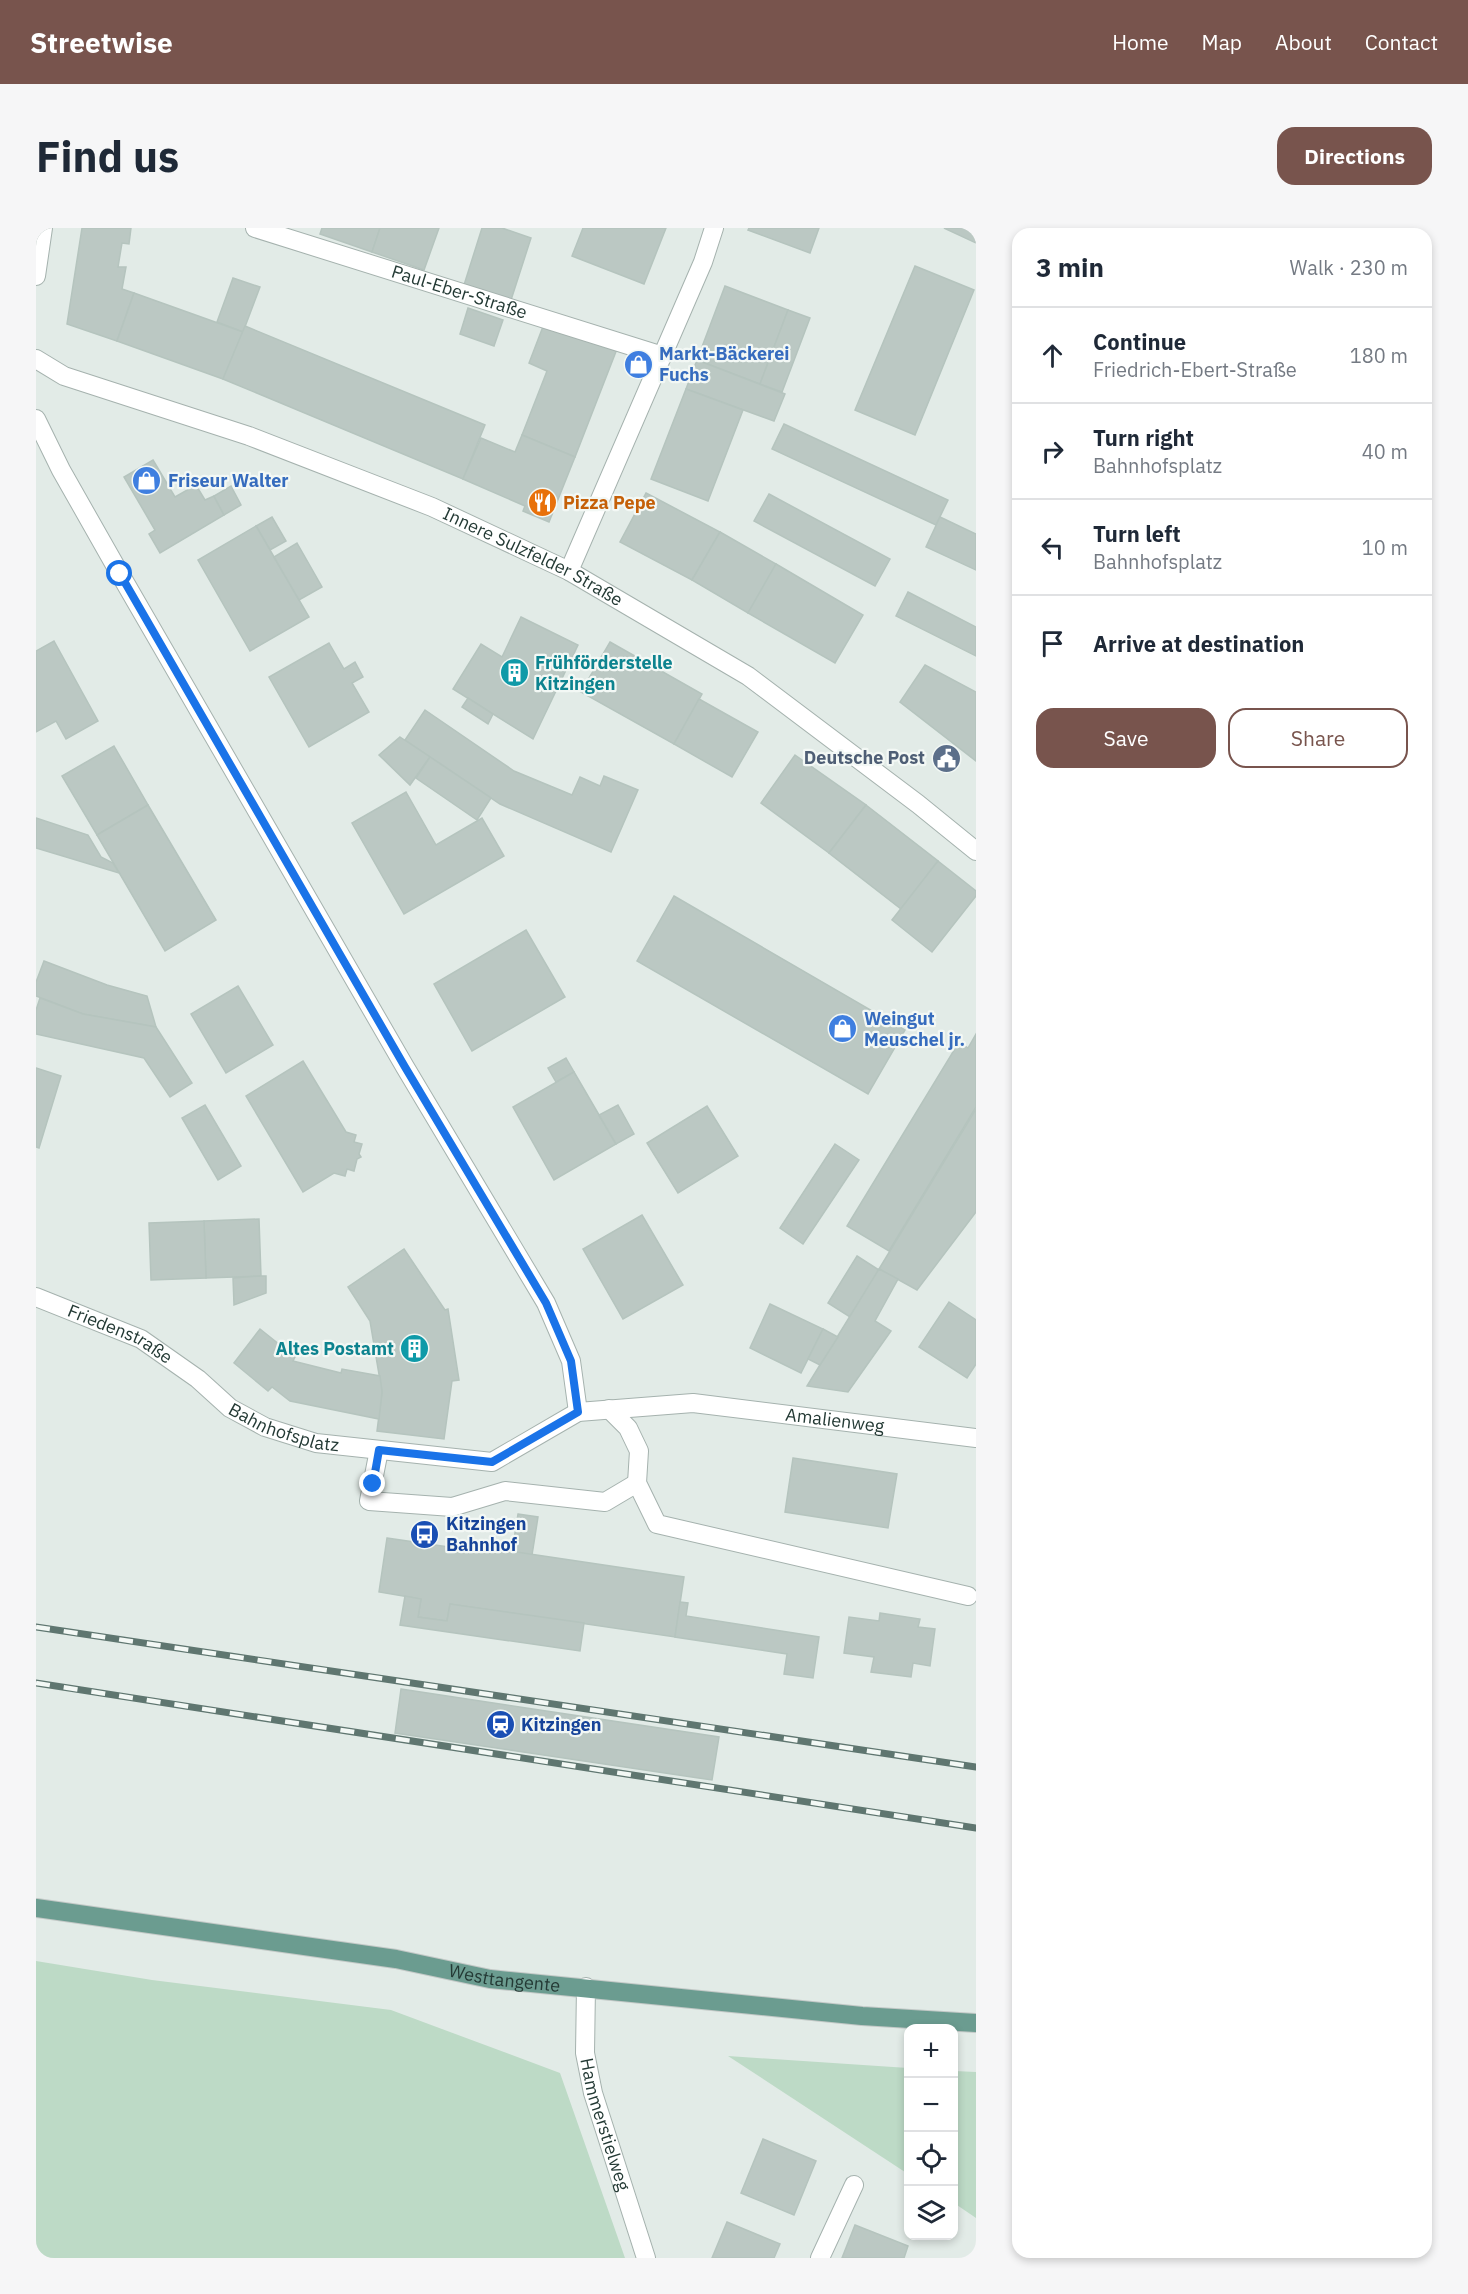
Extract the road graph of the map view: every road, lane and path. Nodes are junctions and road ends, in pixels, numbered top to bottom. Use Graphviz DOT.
graph roads {
  1 [pos="43,228"];
  2 [pos="255,228"];
  3 [pos="714,228"];
  4 [pos="36,276"];
  5 [pos="663,356"];
  6 [pos="36,359"];
  7 [pos="36,419"];
  8 [pos="569,571"];
  9 [pos="976,851"];
  10 [pos="36,1297"];
  11 [pos="198,1379"];
  12 [pos="609,1409"];
  13 [pos="578,1412"];
  14 [pos="976,1438"];
  15 [pos="379,1450"];
  16 [pos="492,1462"];
  17 [pos="637,1483"];
  18 [pos="489,1493"];
  19 [pos="968,1596"];
  20 [pos="36,1908"];
  21 [pos="586,1987"];
  22 [pos="976,2023"];
  23 [pos="854,2185"];
  24 [pos="646,2258"];
  25 [pos="820,2258"];
  1 -- 4 [label="street"];
  2 -- 5 [label="street, Paul-Eber-Straße"];
  3 -- 5 [label="street"];
  5 -- 8 [label="street"];
  6 -- 8 [label="street, Innere Sulzfelder Straße"];
  7 -- 13 [label="street"];
  8 -- 9 [label="street, Innere Sulzfelder Straße"];
  10 -- 11 [label="street, Friedenstraße"];
  11 -- 15 [label="street, Bahnhofsplatz"];
  12 -- 13 [label="street"];
  12 -- 14 [label="street, Amalienweg"];
  12 -- 17 [label="street"];
  13 -- 16 [label="street"];
  15 -- 16 [label="street, Bahnhofsplatz"];
  15 -- 18 [label="street"];
  16 -- 18 [label="street"];
  17 -- 18 [label="street"];
  17 -- 19 [label="street"];
  20 -- 21 [label="main road, Westtangente"];
  21 -- 22 [label="main road, Westtangente"];
  21 -- 24 [label="street, Hammerstielweg"];
  23 -- 25 [label="street"];
}
